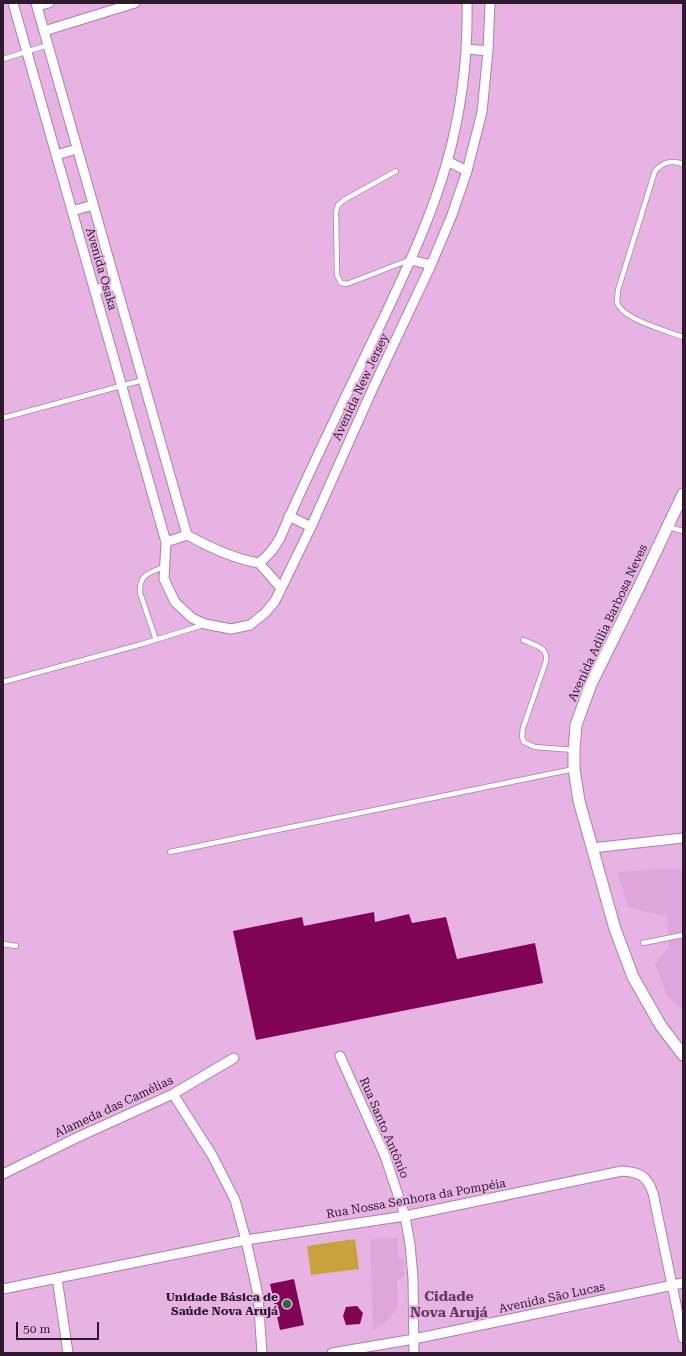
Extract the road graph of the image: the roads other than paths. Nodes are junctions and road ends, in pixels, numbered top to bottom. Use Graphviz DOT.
graph roads {
  1 [pos="13,3"];
  2 [pos="49,3"];
  3 [pos="136,3"];
  4 [pos="467,3"];
  5 [pos="490,3"];
  6 [pos="36,5"];
  7 [pos="44,31"];
  8 [pos="48,45"];
  9 [pos="467,49"];
  10 [pos="488,51"];
  11 [pos="27,52"];
  12 [pos="3,59"];
  13 [pos="77,149"];
  14 [pos="56,155"];
  15 [pos="448,161"];
  16 [pos="683,164"];
  17 [pos="396,171"];
  18 [pos="467,171"];
  19 [pos="93,205"];
  20 [pos="72,211"];
  21 [pos="411,260"];
  22 [pos="432,265"];
  23 [pos="116,285"];
  24 [pos="94,290"];
  25 [pos="683,337"];
  26 [pos="142,380"];
  27 [pos="122,386"];
  28 [pos="3,418"];
  29 [pos="683,494"];
  30 [pos="289,516"];
  31 [pos="311,527"];
  32 [pos="668,527"];
  33 [pos="683,531"];
  34 [pos="187,535"];
  35 [pos="166,542"];
  36 [pos="259,563"];
  37 [pos="165,566"];
  38 [pos="281,588"];
  39 [pos="205,624"];
  40 [pos="156,640"];
  41 [pos="523,640"];
  42 [pos="3,682"];
  43 [pos="574,750"];
  44 [pos="574,769"];
  45 [pos="683,838"];
  46 [pos="592,848"];
  47 [pos="170,852"];
  48 [pos="683,935"];
  49 [pos="643,943"];
  50 [pos="3,944"];
  51 [pos="16,946"];
  52 [pos="683,1055"];
  53 [pos="340,1056"];
  54 [pos="234,1058"];
  55 [pos="173,1094"];
  56 [pos="3,1174"];
  57 [pos="406,1216"];
  58 [pos="246,1240"];
  59 [pos="57,1278"];
  60 [pos="683,1282"];
  61 [pos="671,1285"];
  62 [pos="3,1289"];
  63 [pos="683,1338"];
  64 [pos="414,1339"];
  65 [pos="68,1353"];
  66 [pos="262,1353"];
  67 [pos="332,1353"];
  68 [pos="414,1353"];
  1 -- 11 [label="street, Avenida Osaka"];
  2 -- 6 [label="street"];
  3 -- 7 [label="street"];
  4 -- 9 [label="street, Avenida New Jersey"];
  5 -- 10 [label="street, Avenida New Jersey"];
  6 -- 7 [label="street, Avenida Osaka"];
  7 -- 8 [label="street, Avenida Osaka"];
  8 -- 11 [label="lane"];
  8 -- 13 [label="street, Avenida Osaka"];
  9 -- 10 [label="street"];
  9 -- 15 [label="street, Avenida New Jersey"];
  10 -- 18 [label="street, Avenida New Jersey"];
  11 -- 12 [label="lane"];
  11 -- 14 [label="street, Avenida Osaka"];
  13 -- 14 [label="street"];
  13 -- 19 [label="street, Avenida Osaka"];
  14 -- 20 [label="street, Avenida Osaka"];
  15 -- 18 [label="street"];
  15 -- 21 [label="street, Avenida New Jersey"];
  16 -- 25 [label="lane"];
  17 -- 21 [label="lane"];
  18 -- 22 [label="street, Avenida New Jersey"];
  19 -- 20 [label="street"];
  19 -- 23 [label="street, Avenida Osaka"];
  20 -- 24 [label="street, Avenida Osaka"];
  21 -- 22 [label="street"];
  21 -- 30 [label="street, Avenida New Jersey"];
  22 -- 31 [label="street, Avenida New Jersey"];
  23 -- 24 [label="street"];
  23 -- 26 [label="street, Avenida Osaka"];
  24 -- 27 [label="street, Avenida Osaka"];
  26 -- 27 [label="lane"];
  26 -- 34 [label="street, Avenida Osaka"];
  27 -- 28 [label="lane"];
  27 -- 35 [label="street, Avenida Osaka"];
  29 -- 32 [label="street, Avenida Adilia Barbosa Neves"];
  30 -- 31 [label="street"];
  30 -- 36 [label="street, Avenida New Jersey"];
  31 -- 38 [label="street, Avenida New Jersey"];
  32 -- 33 [label="lane"];
  32 -- 43 [label="street, Avenida Adilia Barbosa Neves"];
  34 -- 35 [label="street"];
  34 -- 36 [label="street"];
  35 -- 37 [label="street, Avenida New Jersey"];
  36 -- 38 [label="street"];
  37 -- 39 [label="street, Avenida New Jersey"];
  37 -- 40 [label="lane"];
  38 -- 39 [label="street, Avenida New Jersey"];
  39 -- 40 [label="lane"];
  40 -- 42 [label="lane"];
  41 -- 43 [label="lane"];
  43 -- 44 [label="street, Avenida Adilia Barbosa Neves"];
  44 -- 46 [label="street, Avenida Adilia Barbosa Neves"];
  44 -- 47 [label="lane"];
  45 -- 46 [label="street"];
  46 -- 52 [label="street, Avenida Adilia Barbosa Neves"];
  48 -- 49 [label="lane"];
  50 -- 51 [label="lane"];
  53 -- 57 [label="street, Rua Santo Antônio"];
  54 -- 55 [label="street, Alameda das Camélias"];
  55 -- 56 [label="street, Alameda das Camélias"];
  55 -- 58 [label="street"];
  57 -- 58 [label="street, Rua Nossa Senhora da Pompéia"];
  57 -- 61 [label="street, Rua Nossa Senhora da Pompéia"];
  57 -- 64 [label="street, Rua Santo Antônio"];
  58 -- 59 [label="street, Rua Nossa Senhora da Pompéia"];
  58 -- 66 [label="street"];
  59 -- 62 [label="street, Rua Nossa Senhora da Pompéia"];
  59 -- 65 [label="street"];
  60 -- 61 [label="street, Avenida São Lucas"];
  61 -- 63 [label="street, Rua Nossa Senhora da Pompéia"];
  61 -- 64 [label="street, Avenida São Lucas"];
  64 -- 67 [label="street, Avenida São Lucas"];
  64 -- 68 [label="street, Rua Santo Antônio"];
}
